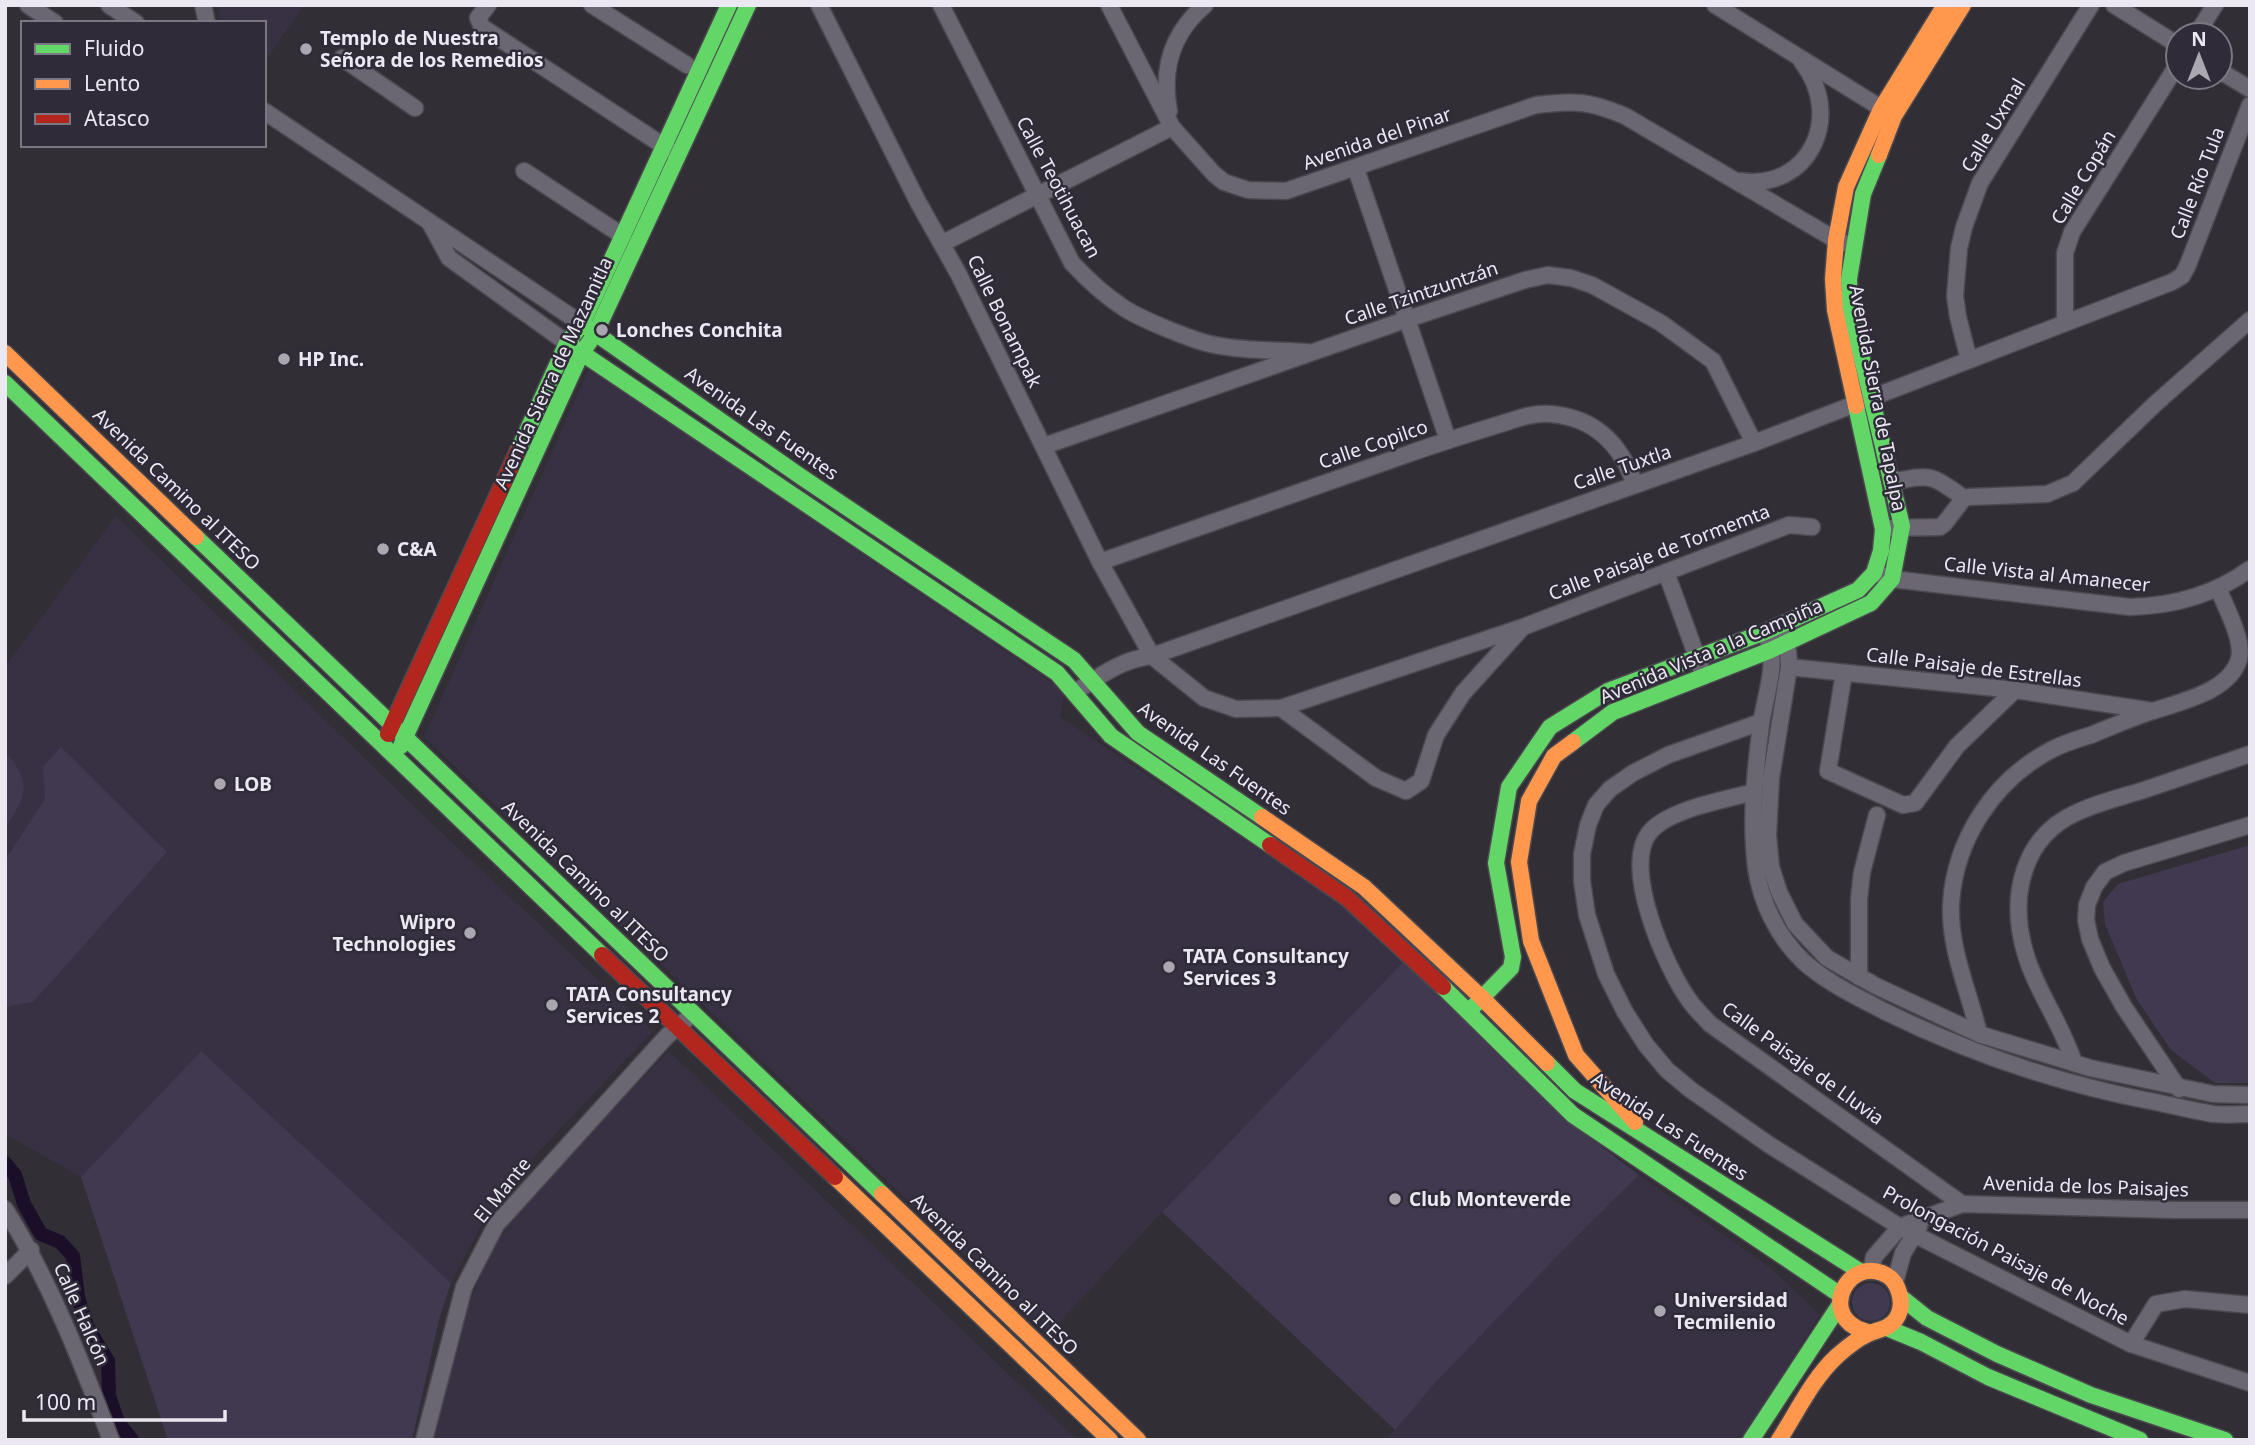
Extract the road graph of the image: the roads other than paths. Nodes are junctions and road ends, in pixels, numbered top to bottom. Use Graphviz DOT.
graph roads {
  1 [pos="28,5"];
  2 [pos="109,5"];
  3 [pos="488,5"];
  4 [pos="592,5"];
  5 [pos="729,5"];
  6 [pos="748,5"];
  7 [pos="819,5"];
  8 [pos="941,5"];
  9 [pos="1108,5"];
  10 [pos="1205,5"];
  11 [pos="1715,5"];
  12 [pos="1945,5"];
  13 [pos="1963,5"];
  14 [pos="2091,5"];
  15 [pos="2114,5"];
  16 [pos="2215,5"];
  17 [pos="50,15"];
  18 [pos="133,21"];
  19 [pos="2205,21"];
  20 [pos="2164,36"];
  21 [pos="1798,57"];
  22 [pos="342,58"];
  23 [pos="687,65"];
  24 [pos="2234,79"];
  25 [pos="2164,86"];
  26 [pos="2250,89"];
  27 [pos="2250,105"];
  28 [pos="415,108"];
  29 [pos="266,112"];
  30 [pos="1887,113"];
  31 [pos="1172,127"];
  32 [pos="671,151"];
  33 [pos="1356,169"];
  34 [pos="524,171"];
  35 [pos="1734,180"];
  36 [pos="1037,195"];
  37 [pos="430,223"];
  38 [pos="623,236"];
  39 [pos="1836,240"];
  40 [pos="943,243"];
  41 [pos="1853,245"];
  42 [pos="2182,276"];
  43 [pos="1408,319"];
  44 [pos="2250,320"];
  45 [pos="2065,323"];
  46 [pos="589,329"];
  47 [pos="567,343"];
  48 [pos="1317,352"];
  49 [pos="5,353"];
  50 [pos="581,354"];
  51 [pos="1969,360"];
  52 [pos="5,383"];
  53 [pos="1862,402"];
  54 [pos="1448,440"];
  55 [pos="1754,443"];
  56 [pos="1044,446"];
  57 [pos="1891,482"];
  58 [pos="1635,485"];
  59 [pos="1964,498"];
  60 [pos="1902,526"];
  61 [pos="1812,527"];
  62 [pos="1884,529"];
  63 [pos="1100,562"];
  64 [pos="2250,569"];
  65 [pos="1666,572"];
  66 [pos="1874,573"];
  67 [pos="1892,579"];
  68 [pos="2218,588"];
  69 [pos="1523,627"];
  70 [pos="1772,629"];
  71 [pos="1779,646"];
  72 [pos="1152,656"];
  73 [pos="1698,658"];
  74 [pos="1789,667"];
  75 [pos="1844,673"];
  76 [pos="1703,675"];
  77 [pos="1094,680"];
  78 [pos="2015,690"];
  79 [pos="1076,692"];
  80 [pos="1281,708"];
  81 [pos="2153,711"];
  82 [pos="1761,722"];
  83 [pos="392,724"];
  84 [pos="404,736"];
  85 [pos="383,746"];
  86 [pos="2250,754"];
  87 [pos="396,758"];
  88 [pos="1754,792"];
  89 [pos="1877,815"];
  90 [pos="2250,825"];
  91 [pos="1760,835"];
  92 [pos="1859,977"];
  93 [pos="1482,998"];
  94 [pos="1469,1012"];
  95 [pos="694,1014"];
  96 [pos="678,1027"];
  97 [pos="1979,1034"];
  98 [pos="2074,1063"];
  99 [pos="2178,1086"];
  100 [pos="2250,1095"];
  101 [pos="2186,1108"];
  102 [pos="2250,1114"];
  103 [pos="1653,1142"];
  104 [pos="1962,1203"];
  105 [pos="5,1209"];
  106 [pos="2250,1210"];
  107 [pos="1907,1231"];
  108 [pos="31,1250"];
  109 [pos="1866,1271"];
  110 [pos="6,1275"];
  111 [pos="1895,1282"];
  112 [pos="1902,1298"];
  113 [pos="1839,1300"];
  114 [pos="2250,1305"];
  115 [pos="1887,1328"];
  116 [pos="1870,1333"];
  117 [pos="2131,1344"];
  118 [pos="2250,1383"];
  119 [pos="111,1440"];
  120 [pos="424,1440"];
  121 [pos="1110,1440"];
  122 [pos="1138,1440"];
  123 [pos="1751,1440"];
  124 [pos="1779,1440"];
  125 [pos="2140,1440"];
  126 [pos="2225,1440"];
  1 -- 17 [label="street"];
  2 -- 18 [label="street"];
  3 -- 32 [label="street"];
  4 -- 23 [label="street"];
  5 -- 32 [label="street, Avenida Sierra de Mazamitla"];
  6 -- 32 [label="street, Avenida Sierra de Mazamitla"];
  7 -- 40 [label="street, Calle Bonampak"];
  8 -- 36 [label="street, Calle Teotihuacan"];
  9 -- 31 [label="street, Avenida del Pinar"];
  10 -- 31 [label="street"];
  11 -- 21 [label="street"];
  12 -- 30 [label="street, Avenida Sierra de Tapalpa"];
  13 -- 30 [label="street, Avenida Sierra de Tapalpa"];
  14 -- 51 [label="street, Calle Uxmal"];
  15 -- 20 [label="street"];
  16 -- 19 [label="street"];
  21 -- 30 [label="street"];
  21 -- 35 [label="street"];
  22 -- 28 [label="street"];
  24 -- 26 [label="street"];
  25 -- 45 [label="street, Calle Copán"];
  27 -- 42 [label="street, Calle Río Tula"];
  29 -- 37 [label="street, Avenida Las Fuentes"];
  30 -- 39 [label="street, Avenida Sierra de Tapalpa"];
  30 -- 41 [label="street, Avenida Sierra de Tapalpa"];
  31 -- 33 [label="street, Avenida del Pinar"];
  31 -- 36 [label="street"];
  32 -- 38 [label="street, Avenida Sierra de Mazamitla"];
  32 -- 46 [label="street, Avenida Sierra de Mazamitla"];
  33 -- 35 [label="street, Avenida del Pinar"];
  33 -- 43 [label="street"];
  34 -- 38 [label="street"];
  35 -- 39 [label="street, Avenida del Pinar"];
  36 -- 40 [label="street"];
  36 -- 48 [label="street, Calle Teotihuacan"];
  37 -- 46 [label="street, Avenida Las Fuentes"];
  37 -- 47 [label="street, Avenida Las Fuentes"];
  38 -- 46 [label="street, Avenida Sierra de Mazamitla"];
  39 -- 41 [label="street, Avenida del Pinar"];
  39 -- 53 [label="street, Avenida Sierra de Tapalpa"];
  40 -- 56 [label="street, Calle Bonampak"];
  41 -- 53 [label="street, Avenida Sierra de Tapalpa"];
  42 -- 45 [label="street, Calle Tuxtla"];
  43 -- 48 [label="street, Calle Tzintzuntzán"];
  43 -- 54 [label="street"];
  43 -- 55 [label="street, Calle Tzintzuntzán"];
  44 -- 59 [label="street"];
  45 -- 51 [label="street, Calle Tuxtla"];
  46 -- 47 [label="street, Avenida Sierra de Mazamitla"];
  46 -- 50 [label="street, Avenida Sierra de Mazamitla"];
  46 -- 77 [label="street, Avenida Las Fuentes"];
  47 -- 50 [label="street, Avenida Las Fuentes"];
  47 -- 83 [label="street, Avenida Sierra de Mazamitla"];
  48 -- 56 [label="street, Calle Tzintzuntzán"];
  49 -- 83 [label="street, Avenida Camino al ITESO"];
  50 -- 79 [label="street, Avenida Las Fuentes"];
  50 -- 84 [label="street, Avenida Sierra de Mazamitla"];
  51 -- 53 [label="street, Calle Tuxtla"];
  52 -- 85 [label="street, Avenida Camino al ITESO"];
  53 -- 55 [label="street, Calle Tuxtla"];
  53 -- 57 [label="street, Avenida Sierra de Tapalpa"];
  53 -- 62 [label="street, Avenida Sierra de Tapalpa"];
  54 -- 58 [label="street, Calle Copilco"];
  54 -- 63 [label="street, Calle Copilco"];
  55 -- 58 [label="street, Calle Tuxtla"];
  56 -- 63 [label="street, Calle Bonampak"];
  57 -- 59 [label="street"];
  57 -- 60 [label="street, Avenida Sierra de Tapalpa"];
  58 -- 72 [label="street, Calle Tuxtla"];
  59 -- 60 [label="street"];
  60 -- 62 [label="street"];
  60 -- 67 [label="street, Avenida Sierra de Tapalpa"];
  61 -- 65 [label="street, Calle Paisaje de Tormemta"];
  62 -- 66 [label="street, Avenida Sierra de Tapalpa"];
  63 -- 72 [label="street, Calle Bonampak"];
  64 -- 68 [label="street, Calle Vista al Amanecer"];
  65 -- 69 [label="street, Calle Paisaje de Tormemta"];
  65 -- 73 [label="street"];
  66 -- 67 [label="street, Calle Vista al Amanecer"];
  66 -- 70 [label="street, Avenida Vista a la Campiña"];
  67 -- 68 [label="street, Calle Vista al Amanecer"];
  67 -- 71 [label="street, Avenida Vista a la Campiña"];
  68 -- 81 [label="street"];
  69 -- 80 [label="street, Calle Paisaje de Tormemta"];
  69 -- 80 [label="street, Calle Paisaje de Tormemta"];
  70 -- 71 [label="street"];
  70 -- 73 [label="street, Avenida Vista a la Campiña"];
  71 -- 74 [label="street"];
  71 -- 76 [label="street, Avenida Vista a la Campiña"];
  71 -- 82 [label="street"];
  72 -- 77 [label="street, Calle Tuxtla"];
  72 -- 80 [label="street, Calle Paisaje de Tormemta"];
  73 -- 76 [label="street"];
  73 -- 93 [label="street, Avenida Vista a la Campiña"];
  74 -- 75 [label="street, Calle Paisaje de Estrellas"];
  74 -- 91 [label="street"];
  75 -- 78 [label="street, Calle Paisaje de Estrellas"];
  75 -- 78 [label="street"];
  76 -- 103 [label="street, Avenida Vista a la Campiña"];
  77 -- 79 [label="street, Calle Tuxtla"];
  77 -- 93 [label="street, Avenida Las Fuentes"];
  78 -- 81 [label="street, Calle Paisaje de Estrellas"];
  79 -- 94 [label="street, Avenida Las Fuentes"];
  81 -- 97 [label="street"];
  82 -- 88 [label="street"];
  82 -- 107 [label="street, Prolongación Paisaje de Noche"];
  83 -- 84 [label="street, Avenida Camino al ITESO"];
  83 -- 85 [label="street, Avenida Sierra de Mazamitla"];
  84 -- 87 [label="street, Avenida Sierra de Mazamitla"];
  84 -- 95 [label="street, Avenida Camino al ITESO"];
  85 -- 87 [label="street, Avenida Camino al ITESO"];
  86 -- 98 [label="street"];
  87 -- 96 [label="street, Avenida Camino al ITESO"];
  88 -- 91 [label="street"];
  88 -- 104 [label="street, Calle Paisaje de Lluvia"];
  89 -- 92 [label="street"];
  90 -- 99 [label="street"];
  91 -- 92 [label="street"];
  91 -- 101 [label="street"];
  92 -- 97 [label="street"];
  93 -- 94 [label="street, Avenida Vista a la Campiña"];
  93 -- 103 [label="street, Avenida Las Fuentes"];
  94 -- 113 [label="street, Avenida Las Fuentes"];
  95 -- 96 [label="street, El Mante"];
  95 -- 122 [label="street, Avenida Camino al ITESO"];
  96 -- 120 [label="street, El Mante"];
  96 -- 121 [label="street, Avenida Camino al ITESO"];
  97 -- 98 [label="street"];
  98 -- 99 [label="street"];
  99 -- 100 [label="street"];
  99 -- 101 [label="street"];
  101 -- 102 [label="street"];
  103 -- 109 [label="street, Avenida Las Fuentes"];
  104 -- 106 [label="street, Avenida de los Paisajes"];
  104 -- 107 [label="street, Avenida de los Paisajes"];
  105 -- 108 [label="street, Calle Halcón"];
  107 -- 109 [label="street, Avenida de los Paisajes"];
  107 -- 111 [label="street, Avenida de los Paisajes"];
  107 -- 117 [label="street, Prolongación Paisaje de Noche"];
  108 -- 110 [label="street"];
  108 -- 119 [label="street, Calle Halcón"];
  109 -- 111 [label="street"];
  109 -- 113 [label="street"];
  111 -- 112 [label="street"];
  112 -- 115 [label="street"];
  112 -- 126 [label="street"];
  113 -- 116 [label="street"];
  113 -- 123 [label="street"];
  114 -- 117 [label="street"];
  115 -- 116 [label="street"];
  115 -- 125 [label="street"];
  116 -- 124 [label="street"];
  117 -- 118 [label="street, Prolongación Paisaje de Noche"];
}
